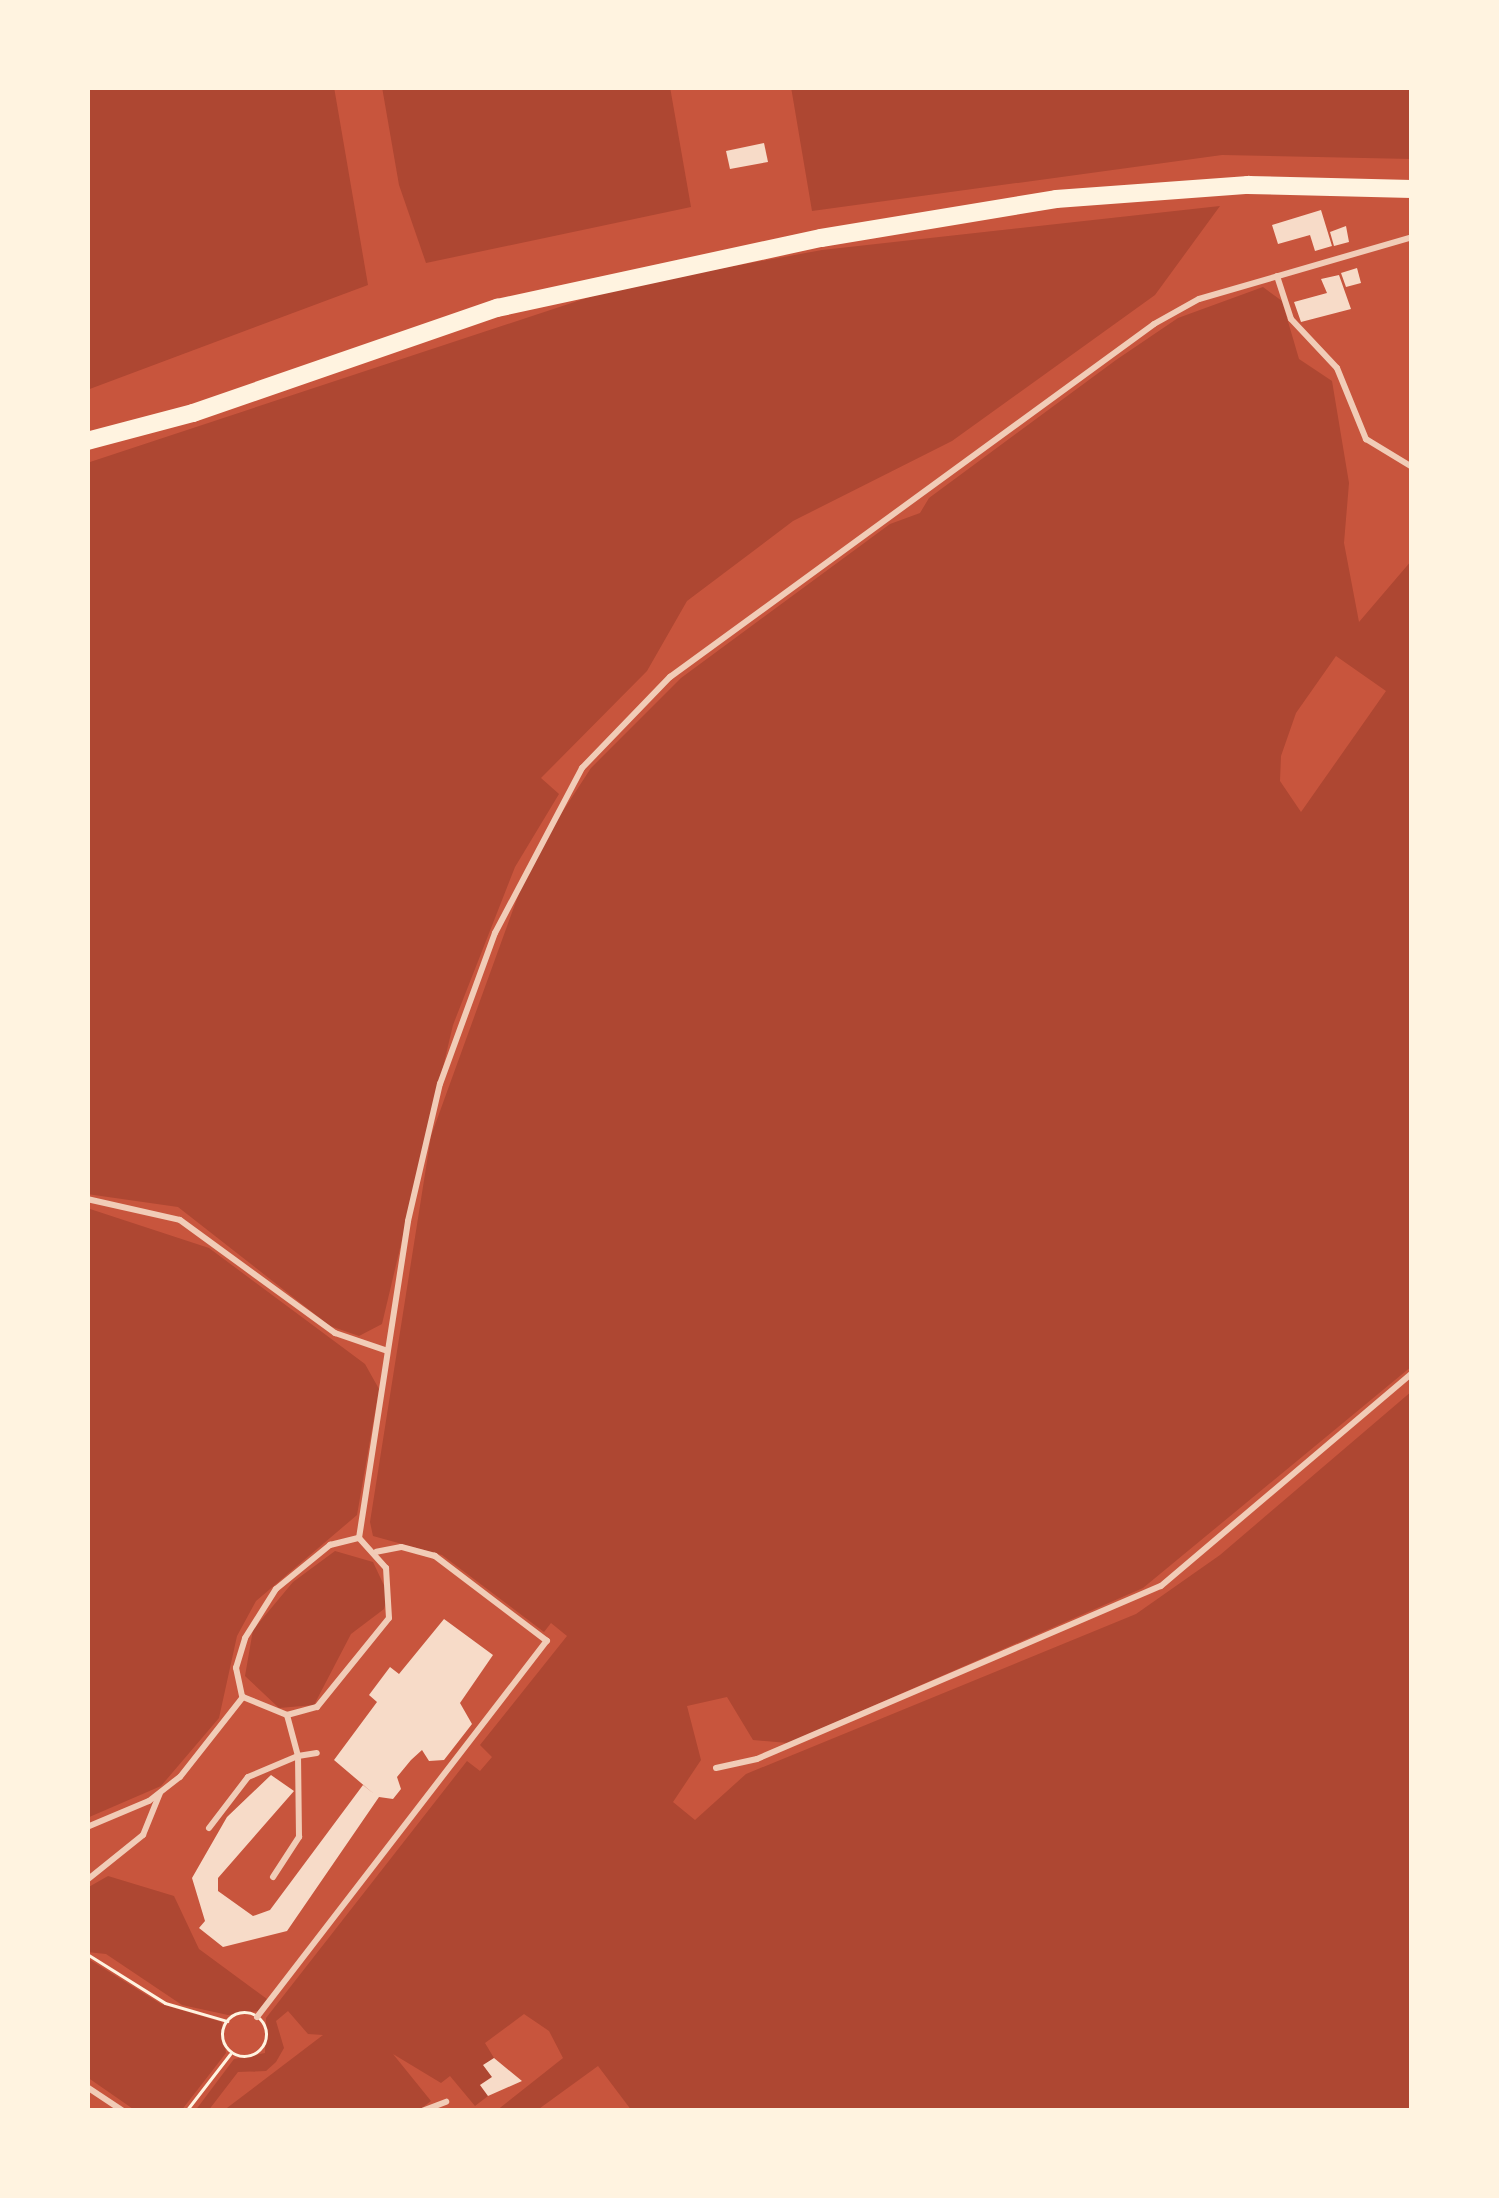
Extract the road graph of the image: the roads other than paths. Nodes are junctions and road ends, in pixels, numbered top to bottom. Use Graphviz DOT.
graph roads {
  1 [pos="1412,189"];
  2 [pos="1412,237"];
  3 [pos="1277,276"];
  4 [pos="87,441"];
  5 [pos="1412,467"];
  6 [pos="87,1199"];
  7 [pos="385,1351"];
  8 [pos="1412,1373"];
  9 [pos="359,1538"];
  10 [pos="376,1552"];
  11 [pos="243,1697"];
  12 [pos="287,1715"];
  13 [pos="317,1753"];
  14 [pos="298,1756"];
  15 [pos="716,1768"];
  16 [pos="160,1792"];
  17 [pos="87,1827"];
  18 [pos="209,1828"];
  19 [pos="273,1877"];
  20 [pos="87,1880"];
  21 [pos="257,2017"];
  22 [pos="87,2086"];
  23 [pos="446,2102"];
  24 [pos="124,2111"];
  25 [pos="422,2111"];
  1 -- 4 [label="main road"];
  2 -- 3 [label="lane"];
  3 -- 5 [label="lane"];
  3 -- 7 [label="lane"];
  6 -- 7 [label="lane"];
  7 -- 9 [label="lane"];
  8 -- 15 [label="lane"];
  9 -- 10 [label="lane"];
  9 -- 11 [label="lane"];
  10 -- 12 [label="lane"];
  10 -- 21 [label="lane"];
  11 -- 12 [label="lane"];
  11 -- 16 [label="lane"];
  12 -- 14 [label="lane"];
  13 -- 14 [label="lane"];
  14 -- 18 [label="lane"];
  14 -- 19 [label="lane"];
  16 -- 17 [label="lane"];
  16 -- 20 [label="lane"];
  22 -- 24 [label="lane"];
  23 -- 25 [label="lane"];
}
